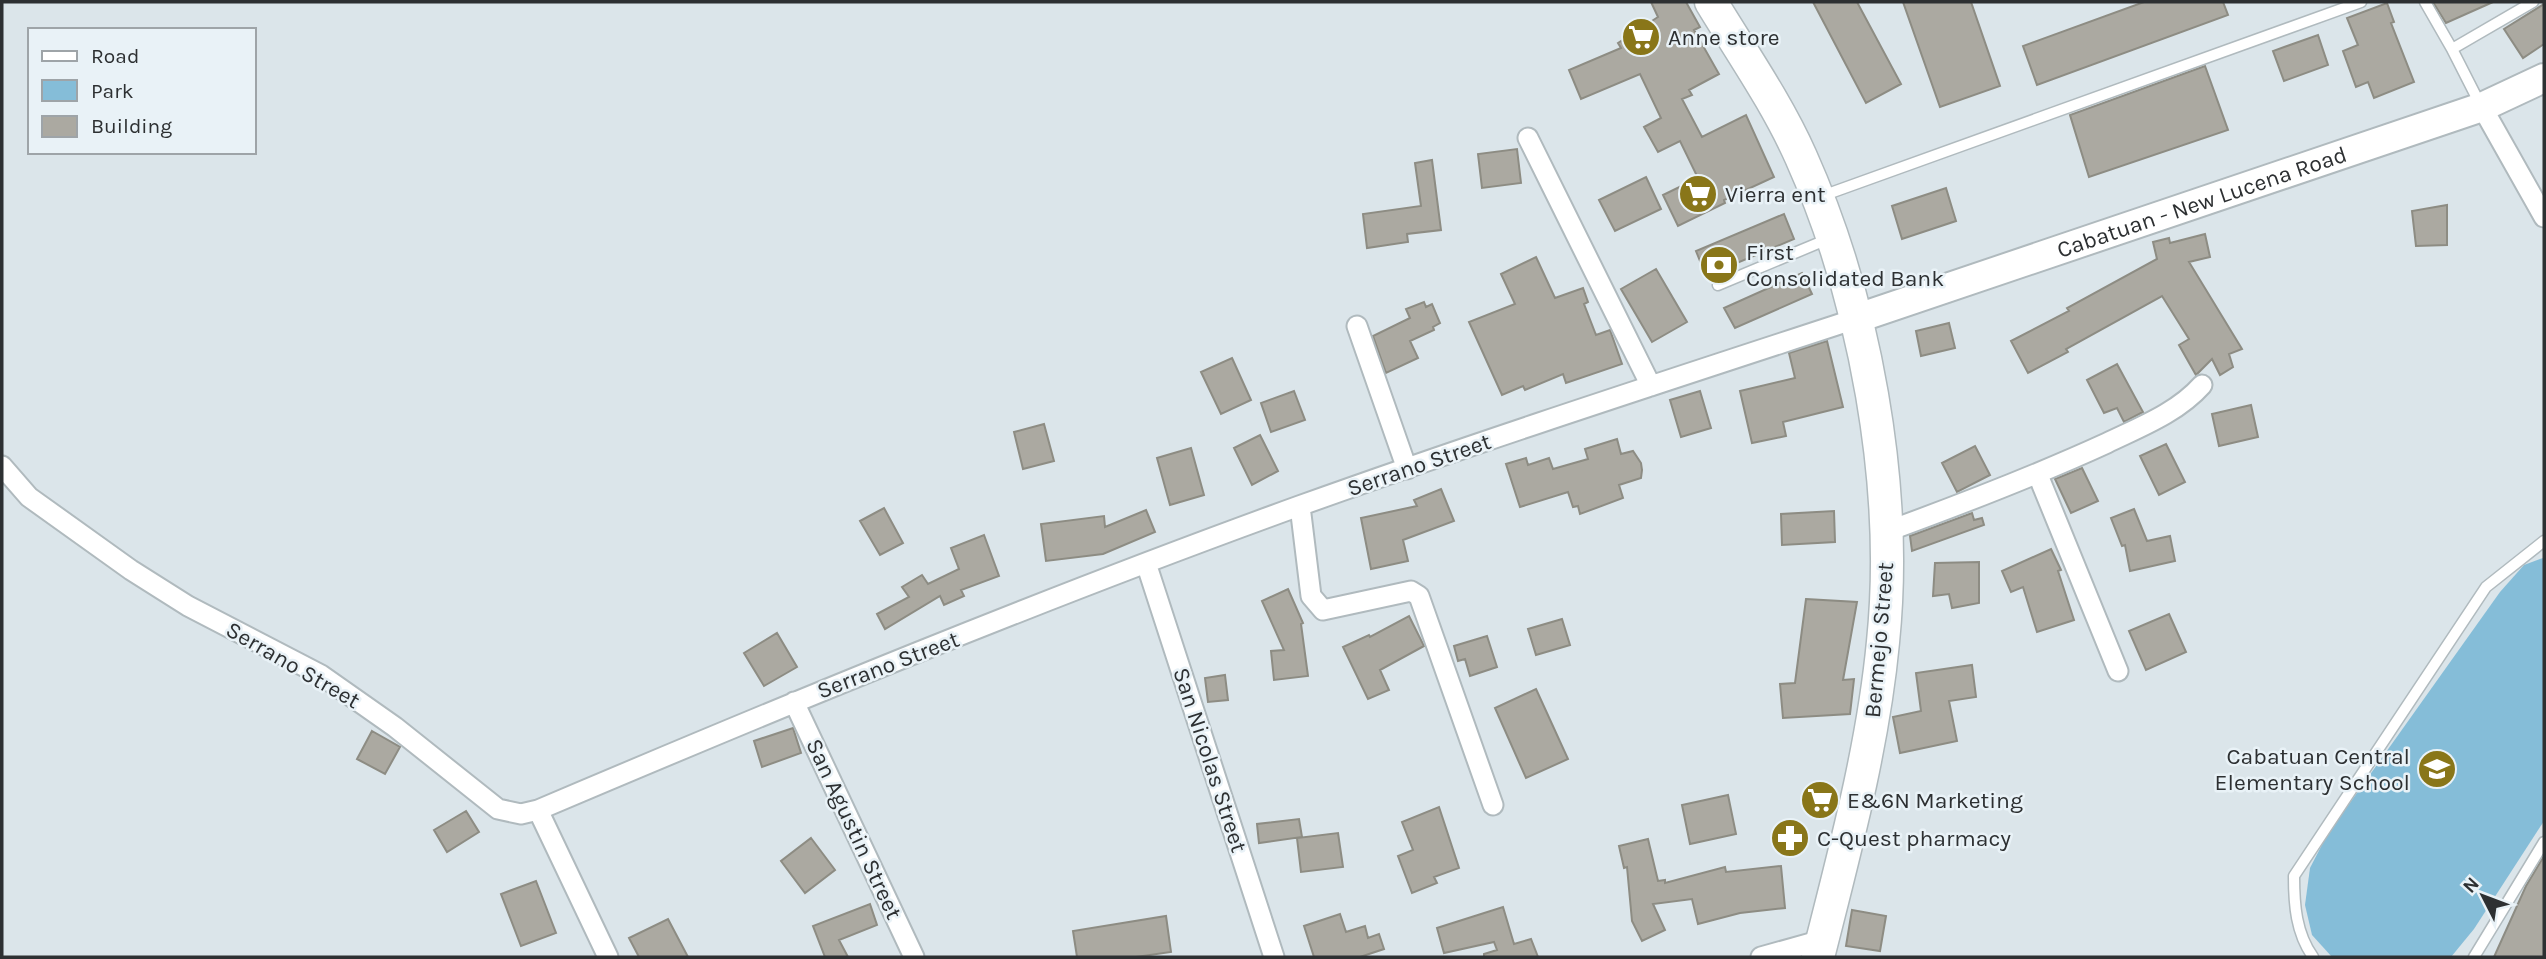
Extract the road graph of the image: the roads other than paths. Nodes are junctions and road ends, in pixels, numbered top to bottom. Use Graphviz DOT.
graph roads {
  1 [pos="1711,2"];
  2 [pos="2361,2"];
  3 [pos="2425,2"];
  4 [pos="2533,2"];
  5 [pos="2452,49"];
  6 [pos="2544,78"];
  7 [pos="2482,107"];
  8 [pos="1528,138"];
  9 [pos="1818,197"];
  10 [pos="2544,217"];
  11 [pos="1832,237"];
  12 [pos="1718,285"];
  13 [pos="1854,319"];
  14 [pos="1357,326"];
  15 [pos="1651,386"];
  16 [pos="2202,386"];
  17 [pos="2,466"];
  18 [pos="1407,469"];
  19 [pos="2038,475"];
  20 [pos="1300,506"];
  21 [pos="1888,531"];
  22 [pos="2544,541"];
  23 [pos="1146,564"];
  24 [pos="2118,671"];
  25 [pos="794,702"];
  26 [pos="1493,805"];
  27 [pos="538,810"];
  28 [pos="2544,842"];
  29 [pos="1820,948"];
  30 [pos="608,957"];
  31 [pos="914,957"];
  32 [pos="1274,957"];
  33 [pos="1761,957"];
  34 [pos="2313,957"];
  35 [pos="2474,957"];
  1 -- 9 [label="main road, Bermejo Street"];
  2 -- 9 [label="lane"];
  3 -- 5 [label="lane"];
  4 -- 5 [label="lane"];
  5 -- 7 [label="lane"];
  6 -- 7 [label="main road, Cabatuan - New Lucena Road"];
  7 -- 10 [label="street"];
  7 -- 13 [label="main road, Cabatuan - New Lucena Road"];
  8 -- 15 [label="street"];
  9 -- 11 [label="main road, Bermejo Street"];
  11 -- 12 [label="lane"];
  11 -- 13 [label="main road, Bermejo Street"];
  13 -- 15 [label="street, Serrano Street"];
  13 -- 21 [label="main road, Bermejo Street"];
  14 -- 18 [label="street"];
  15 -- 18 [label="street, Serrano Street"];
  16 -- 19 [label="street"];
  17 -- 27 [label="street, Serrano Street"];
  18 -- 20 [label="street, Serrano Street"];
  19 -- 21 [label="street"];
  19 -- 24 [label="street"];
  20 -- 23 [label="street, Serrano Street"];
  20 -- 26 [label="street"];
  21 -- 29 [label="main road, Bermejo Street"];
  22 -- 34 [label="lane"];
  23 -- 25 [label="street, Serrano Street"];
  23 -- 32 [label="street, San Nicolas Street"];
  25 -- 27 [label="street, Serrano Street"];
  25 -- 31 [label="street, San Agustin Street"];
  27 -- 30 [label="street"];
  28 -- 35 [label="lane"];
  29 -- 33 [label="street"];
}
